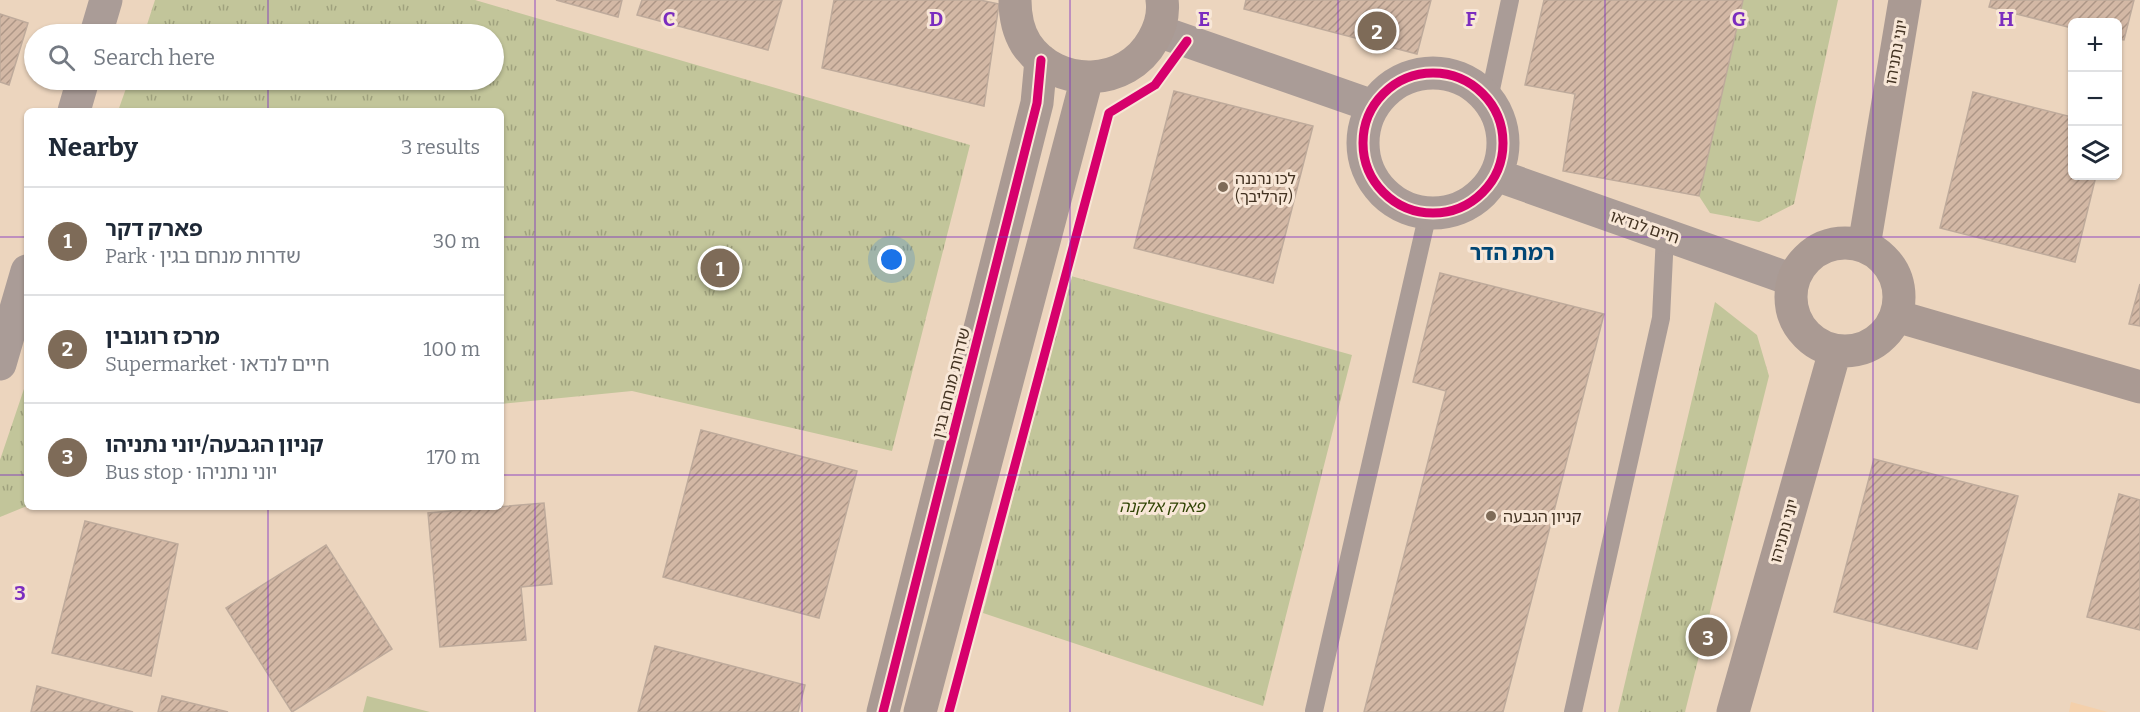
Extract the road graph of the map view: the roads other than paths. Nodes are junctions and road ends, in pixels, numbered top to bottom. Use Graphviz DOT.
graph roads {
  1 [pos="106,0"];
  2 [pos="1015,0"];
  3 [pos="1510,0"];
  4 [pos="1905,0"];
  5 [pos="1160,15"];
  6 [pos="99,24"];
  7 [pos="1041,60"];
  8 [pos="1087,78"];
  9 [pos="80,90"];
  10 [pos="1489,99"];
  11 [pos="1373,106"];
  12 [pos="75,108"];
  13 [pos="1496,175"];
  14 [pos="1428,213"];
  15 [pos="1665,235"];
  16 [pos="1864,246"];
  17 [pos="1793,280"];
  18 [pos="24,281"];
  19 [pos="1896,316"];
  20 [pos="1835,351"];
  21 [pos="0,364"];
  22 [pos="2140,387"];
  23 [pos="1314,711"];
  24 [pos="883,712"];
  25 [pos="921,712"];
  26 [pos="1573,712"];
  27 [pos="1733,712"];
  1 -- 6 [label="street"];
  2 -- 7 [label="street"];
  3 -- 10 [label="lane"];
  4 -- 16 [label="street, יוני נתניהו"];
  5 -- 8 [label="street"];
  5 -- 11 [label="street"];
  7 -- 8 [label="street"];
  7 -- 24 [label="street, שדרות מנחם בגין"];
  8 -- 25 [label="street"];
  9 -- 12 [label="street"];
  10 -- 11 [label="street"];
  10 -- 13 [label="street"];
  11 -- 14 [label="street"];
  13 -- 14 [label="street"];
  13 -- 15 [label="street, חיים לנדאו"];
  14 -- 23 [label="lane"];
  15 -- 17 [label="street, חיים לנדאו"];
  15 -- 26 [label="lane"];
  16 -- 17 [label="street"];
  16 -- 19 [label="street"];
  17 -- 20 [label="street"];
  18 -- 21 [label="street"];
  19 -- 20 [label="street"];
  19 -- 22 [label="street"];
  20 -- 27 [label="street, יוני נתניהו"];
}
